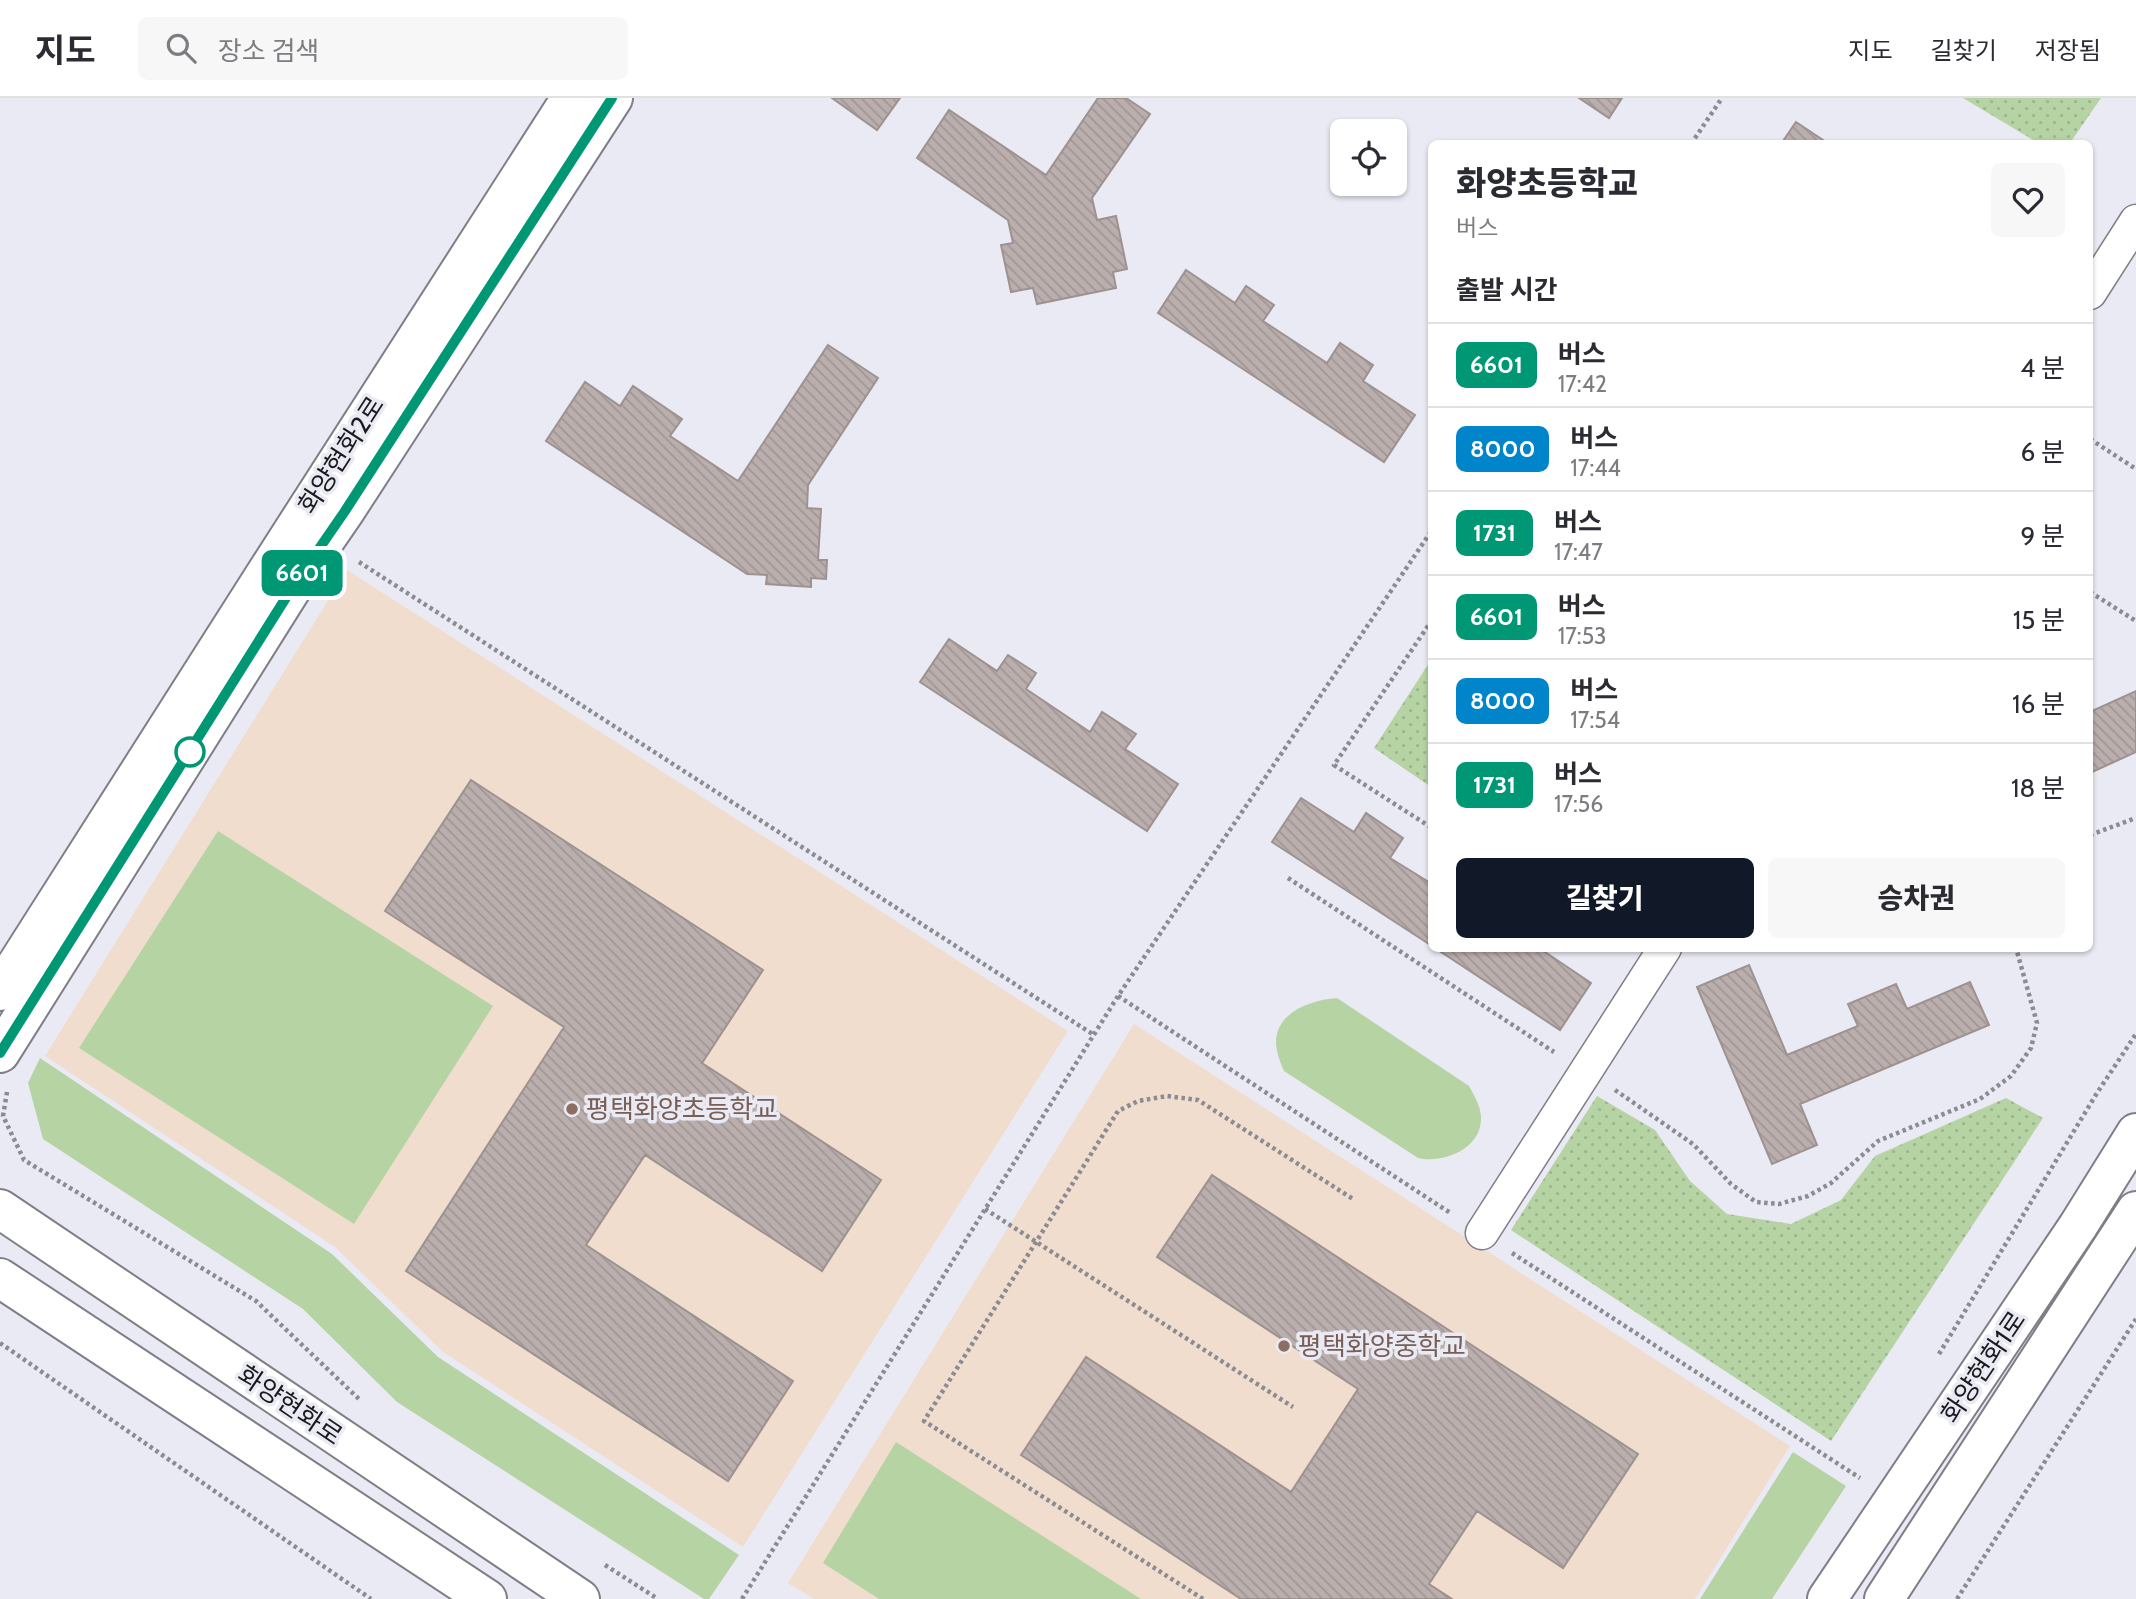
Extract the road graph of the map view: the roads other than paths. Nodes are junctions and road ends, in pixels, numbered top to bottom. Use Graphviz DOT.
graph roads {
  1 [pos="571,98"];
  2 [pos="612,98"];
  3 [pos="2136,221"];
  4 [pos="2093,288"];
  5 [pos="1662,952"];
  6 [pos="0,991"];
  7 [pos="0,1053"];
  8 [pos="2136,1133"];
  9 [pos="0,1209"];
  10 [pos="2136,1211"];
  11 [pos="1482,1233"];
  12 [pos="0,1278"];
  13 [pos="487,1599"];
  14 [pos="580,1599"];
  15 [pos="1827,1599"];
  16 [pos="1884,1599"];
  1 -- 6 [label="street, 화양현화2로"];
  2 -- 7 [label="street, 화양현화2로"];
  3 -- 4 [label="street"];
  5 -- 11 [label="street"];
  8 -- 15 [label="street, 화양현화1로"];
  9 -- 14 [label="street, 화양현화로"];
  10 -- 16 [label="street, 화양현화1로"];
  12 -- 13 [label="street"];
}
